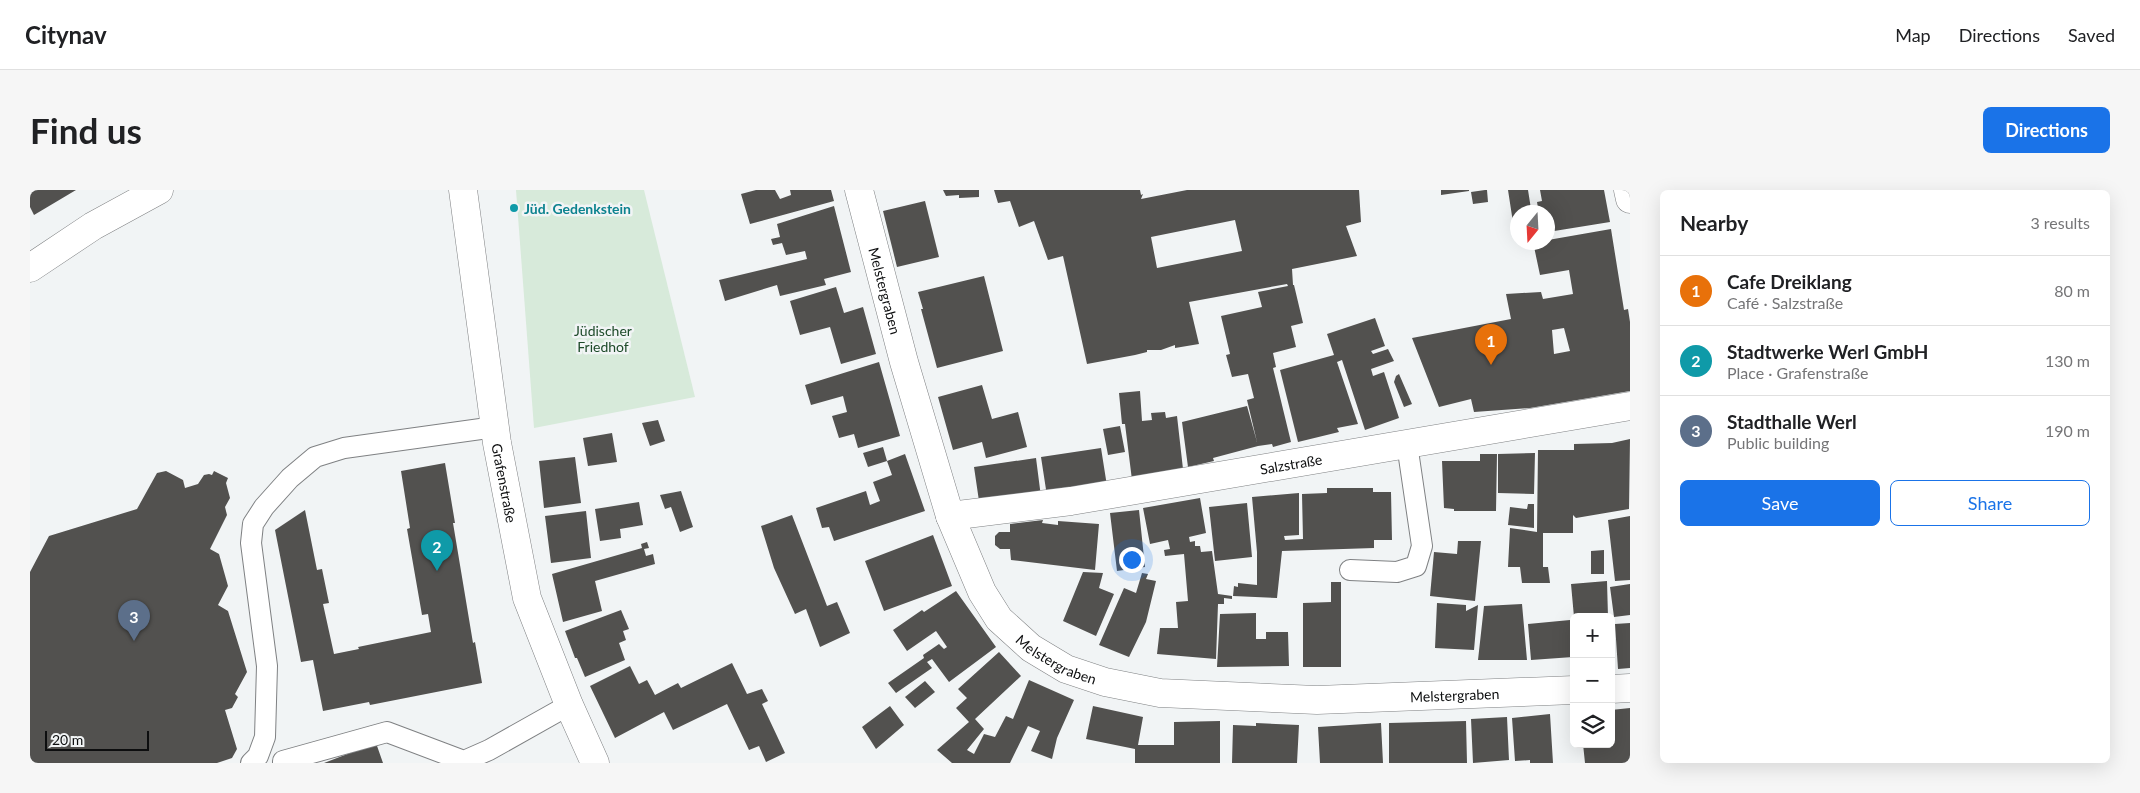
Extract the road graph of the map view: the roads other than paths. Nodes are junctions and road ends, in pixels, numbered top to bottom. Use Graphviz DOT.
graph roads {
  1 [pos="158,190"];
  2 [pos="462,190"];
  3 [pos="859,190"];
  4 [pos="1628,190"];
  5 [pos="1630,199"];
  6 [pos="30,268"];
  7 [pos="1630,406"];
  8 [pos="495,427"];
  9 [pos="1407,444"];
  10 [pos="950,516"];
  11 [pos="1350,570"];
  12 [pos="1630,688"];
  13 [pos="1615,689"];
  14 [pos="1570,690"];
  15 [pos="568,705"];
  16 [pos="252,763"];
  17 [pos="283,763"];
  18 [pos="595,763"];
  1 -- 6 [label="street"];
  2 -- 8 [label="street, Grafenstraße"];
  3 -- 10 [label="street, Melstergraben"];
  4 -- 5 [label="street"];
  7 -- 9 [label="street, Salzstraße"];
  8 -- 15 [label="street, Grafenstraße"];
  8 -- 16 [label="lane"];
  9 -- 10 [label="street, Salzstraße"];
  9 -- 11 [label="lane"];
  10 -- 14 [label="street, Melstergraben"];
  12 -- 13 [label="street"];
  15 -- 17 [label="lane"];
  15 -- 18 [label="street, Grafenstraße"];
}
